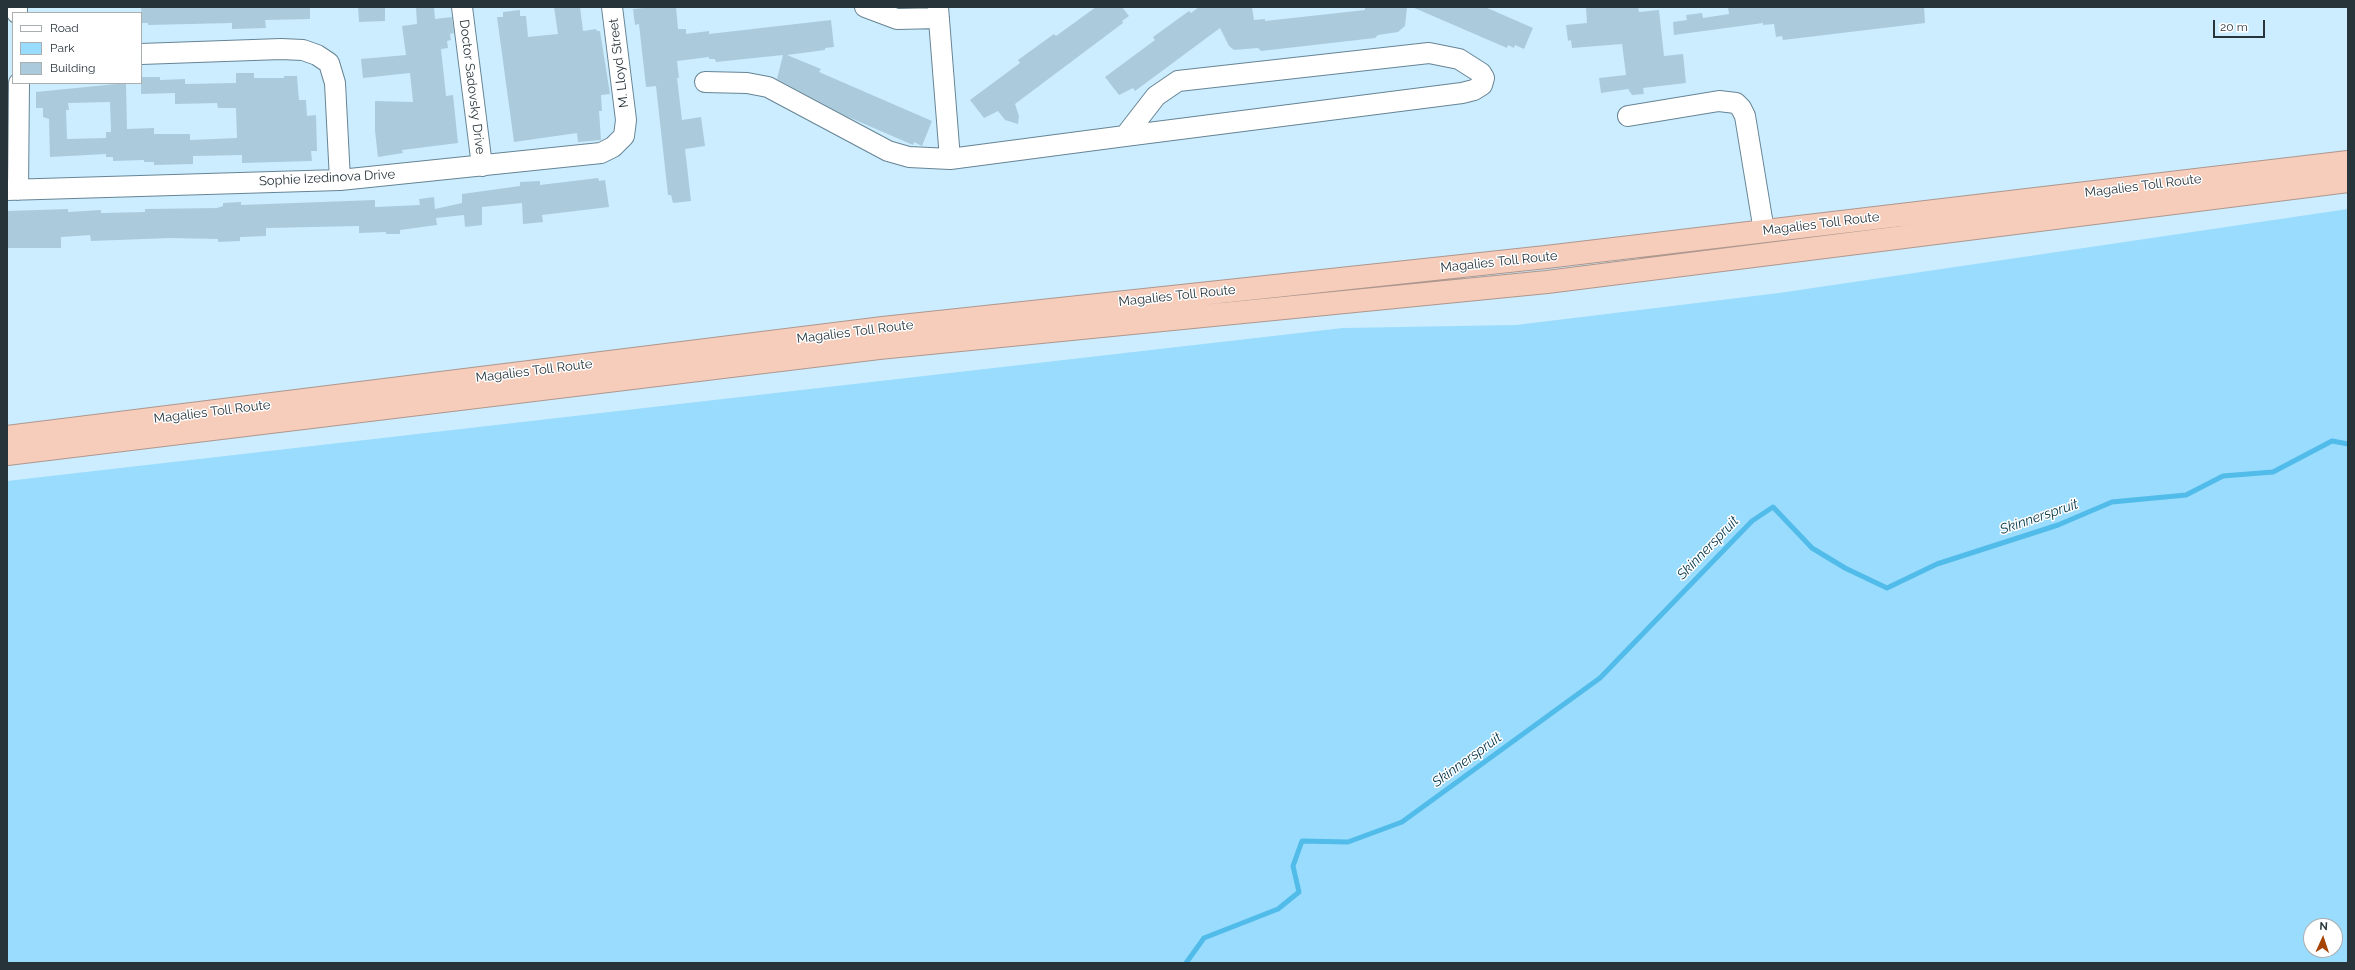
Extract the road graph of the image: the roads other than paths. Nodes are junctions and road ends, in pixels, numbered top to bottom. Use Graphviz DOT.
graph roads {
  1 [pos="462,7"];
  2 [pos="612,7"];
  3 [pos="865,7"];
  4 [pos="939,13"];
  5 [pos="142,54"];
  6 [pos="705,82"];
  7 [pos="19,84"];
  8 [pos="1628,116"];
  9 [pos="626,120"];
  10 [pos="1125,136"];
  11 [pos="950,159"];
  12 [pos="2348,162"];
  13 [pos="482,166"];
  14 [pos="340,180"];
  15 [pos="2348,181"];
  16 [pos="12,190"];
  17 [pos="1764,231"];
  18 [pos="7,437"];
  19 [pos="7,454"];
  1 -- 13 [label="street, Doctor Sadovsky Drive"];
  2 -- 9 [label="street, M. Lloyd Street"];
  3 -- 4 [label="street"];
  4 -- 11 [label="street"];
  5 -- 14 [label="street"];
  6 -- 11 [label="street"];
  7 -- 16 [label="street"];
  8 -- 17 [label="street"];
  9 -- 13 [label="street, Sophie Izedinova Drive"];
  10 -- 10 [label="street"];
  10 -- 11 [label="street"];
  12 -- 17 [label="highway, Magalies Toll Route"];
  13 -- 14 [label="street, Sophie Izedinova Drive"];
  14 -- 16 [label="street, Sophie Izedinova Drive"];
  15 -- 19 [label="highway, Magalies Toll Route"];
  17 -- 18 [label="highway, Magalies Toll Route"];
}
